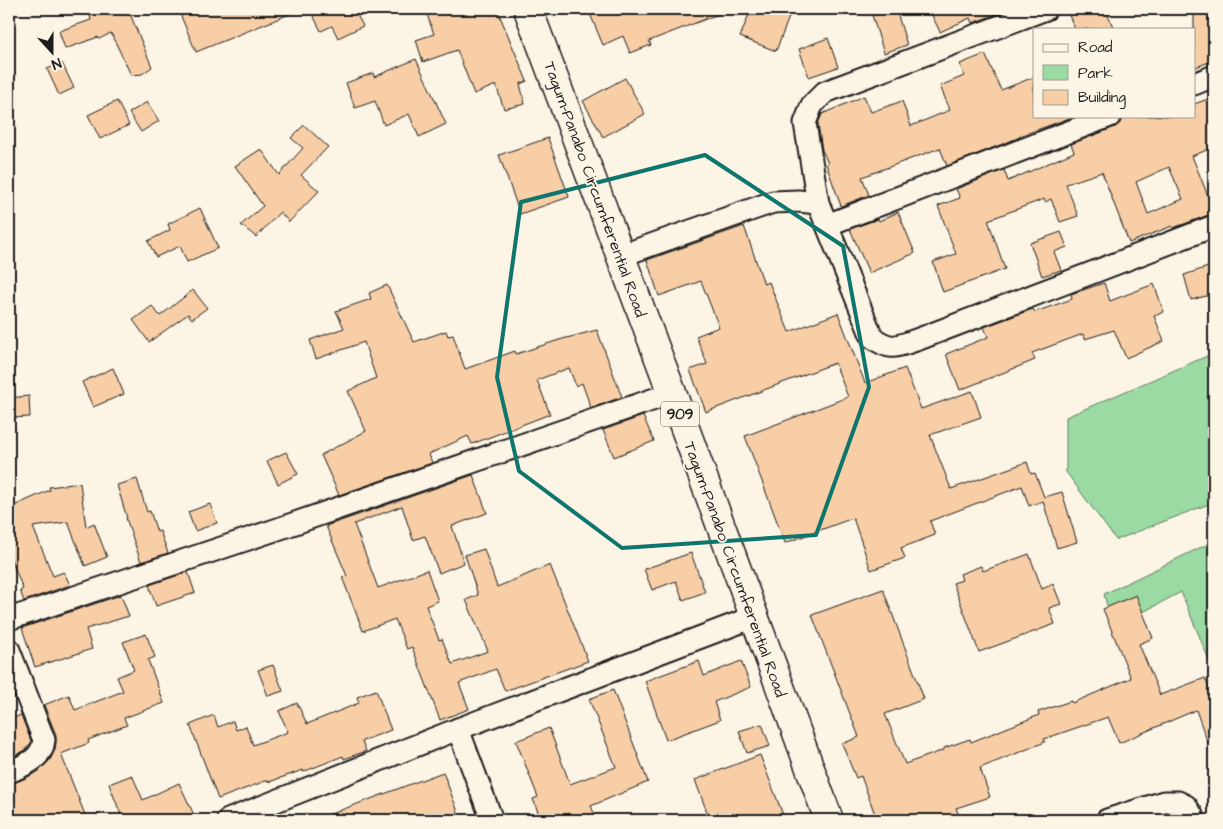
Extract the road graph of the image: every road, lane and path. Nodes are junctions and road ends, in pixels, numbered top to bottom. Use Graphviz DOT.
graph roads {
  1 [pos="528,9"];
  2 [pos="1046,9"];
  3 [pos="1214,76"];
  4 [pos="1196,83"];
  5 [pos="1105,118"];
  6 [pos="818,203"];
  7 [pos="827,224"];
  8 [pos="1214,226"];
  9 [pos="620,256"];
  10 [pos="672,393"];
  11 [pos="754,617"];
  12 [pos="9,619"];
  13 [pos="9,650"];
  14 [pos="458,729"];
  15 [pos="9,772"];
  16 [pos="228,820"];
  17 [pos="492,820"];
  18 [pos="828,820"];
  19 [pos="1108,820"];
  20 [pos="1193,820"];
  1 -- 9 [label="main road, Tagum-Panabo Circumferential Road / 909"];
  2 -- 6 [label="street"];
  3 -- 4 [label="street"];
  5 -- 7 [label="street"];
  6 -- 7 [label="street"];
  6 -- 9 [label="street"];
  7 -- 8 [label="street"];
  9 -- 10 [label="main road, Tagum-Panabo Circumferential Road / 909"];
  10 -- 11 [label="main road, Tagum-Panabo Circumferential Road / 909"];
  10 -- 12 [label="street"];
  11 -- 14 [label="street"];
  11 -- 18 [label="main road, Tagum-Panabo Circumferential Road / 909"];
  13 -- 15 [label="street"];
  14 -- 16 [label="street"];
  14 -- 17 [label="street"];
  19 -- 20 [label="street"];
}
